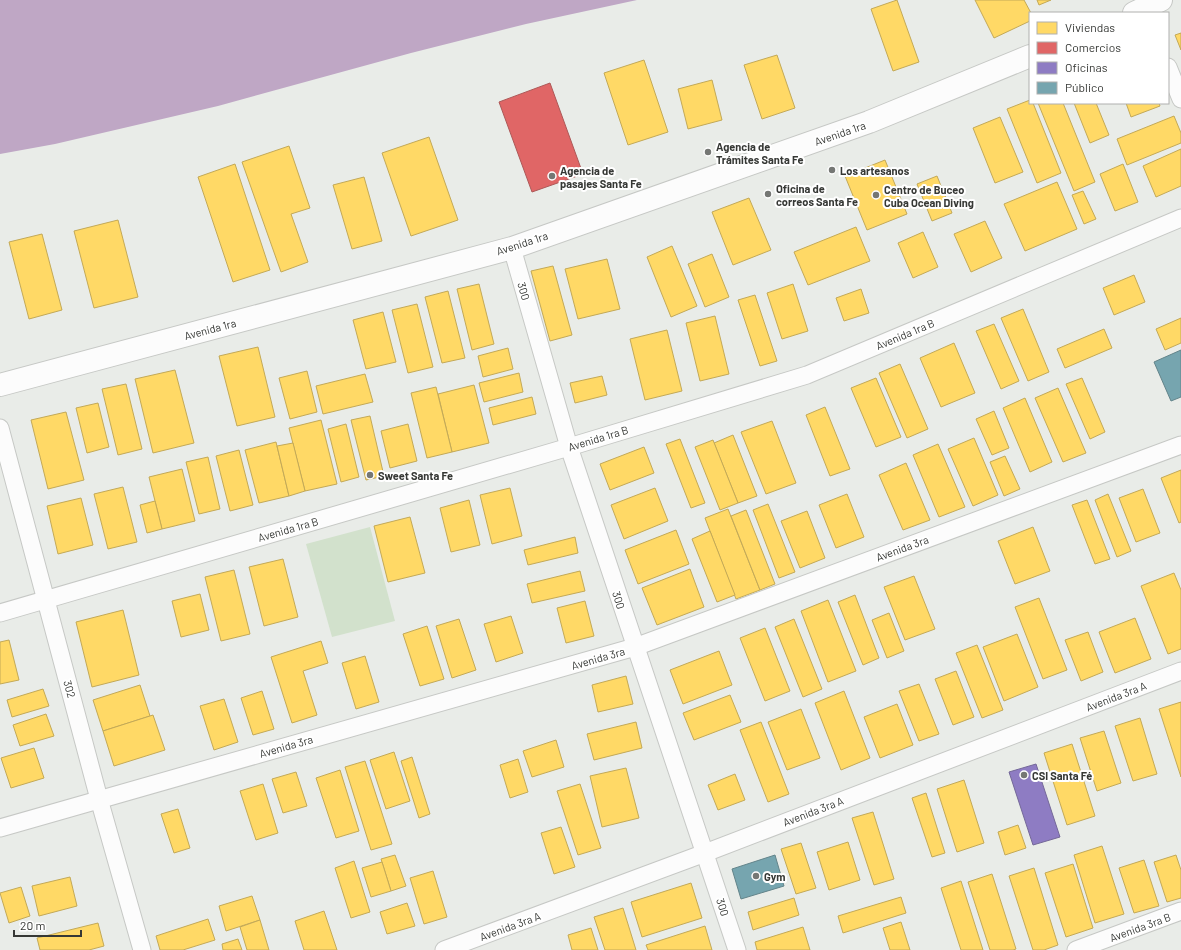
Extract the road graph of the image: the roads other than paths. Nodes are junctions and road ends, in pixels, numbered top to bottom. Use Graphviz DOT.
graph roads {
  1 [pos="1029,56"];
  2 [pos="1169,69"];
  3 [pos="1181,99"];
  4 [pos="1181,218"];
  5 [pos="512,248"];
  6 [pos="0,385"];
  7 [pos="0,428"];
  8 [pos="1181,445"];
  9 [pos="569,447"];
  10 [pos="47,600"];
  11 [pos="0,613"];
  12 [pos="635,647"];
  13 [pos="1181,671"];
  14 [pos="99,799"];
  15 [pos="0,828"];
  16 [pos="704,853"];
  17 [pos="1181,912"];
  18 [pos="142,950"];
  19 [pos="444,950"];
  20 [pos="737,950"];
  21 [pos="1076,950"];
  1 -- 5 [label="street, Avenida 1ra"];
  2 -- 3 [label="street"];
  4 -- 9 [label="street, Avenida 1ra B"];
  5 -- 6 [label="street, Avenida 1ra"];
  5 -- 9 [label="street, 300"];
  7 -- 10 [label="street, 302"];
  8 -- 12 [label="street, Avenida 3ra"];
  9 -- 10 [label="street, Avenida 1ra B"];
  9 -- 12 [label="street, 300"];
  10 -- 11 [label="street, Avenida 1ra B"];
  10 -- 14 [label="street, 302"];
  12 -- 14 [label="street, Avenida 3ra"];
  12 -- 16 [label="street, 300"];
  13 -- 16 [label="street, Avenida 3ra A"];
  14 -- 15 [label="street, Avenida 3ra"];
  14 -- 18 [label="street, 302"];
  16 -- 19 [label="street, Avenida 3ra A"];
  16 -- 20 [label="street, 300"];
  17 -- 21 [label="street, Avenida 3ra B"];
}
